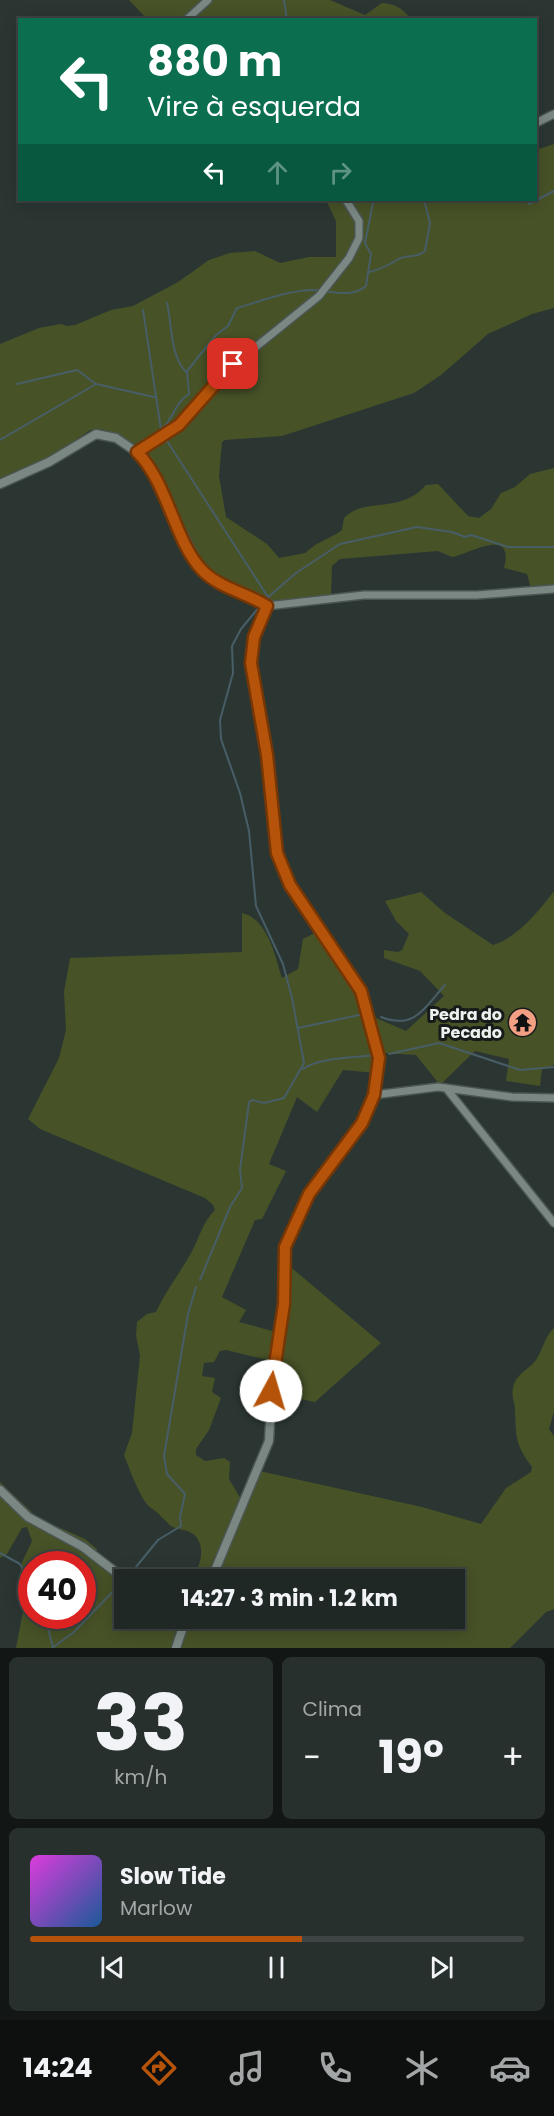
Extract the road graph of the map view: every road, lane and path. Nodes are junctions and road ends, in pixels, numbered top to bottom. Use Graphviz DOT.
graph roads {
  1 [pos="208,0"];
  2 [pos="188,18"];
  3 [pos="554,114"];
  4 [pos="537,122"];
  5 [pos="347,201"];
  6 [pos="137,452"];
  7 [pos="0,484"];
  8 [pos="554,589"];
  9 [pos="267,606"];
  10 [pos="446,1088"];
  11 [pos="374,1095"];
  12 [pos="554,1098"];
  13 [pos="554,1222"];
  14 [pos="0,1490"];
  15 [pos="216,1569"];
  16 [pos="114,1570"];
  17 [pos="178,1629"];
  18 [pos="180,1629"];
  19 [pos="179,1632"];
  20 [pos="176,1648"];
  1 -- 2 [label="street"];
  3 -- 4 [label="street"];
  5 -- 6 [label="street"];
  6 -- 7 [label="street"];
  6 -- 9 [label="street"];
  8 -- 9 [label="street"];
  9 -- 11 [label="street"];
  10 -- 11 [label="street"];
  10 -- 12 [label="street"];
  10 -- 13 [label="street"];
  11 -- 15 [label="street"];
  14 -- 16 [label="street"];
  17 -- 19 [label="street"];
  18 -- 19 [label="street"];
  19 -- 20 [label="street"];
}
